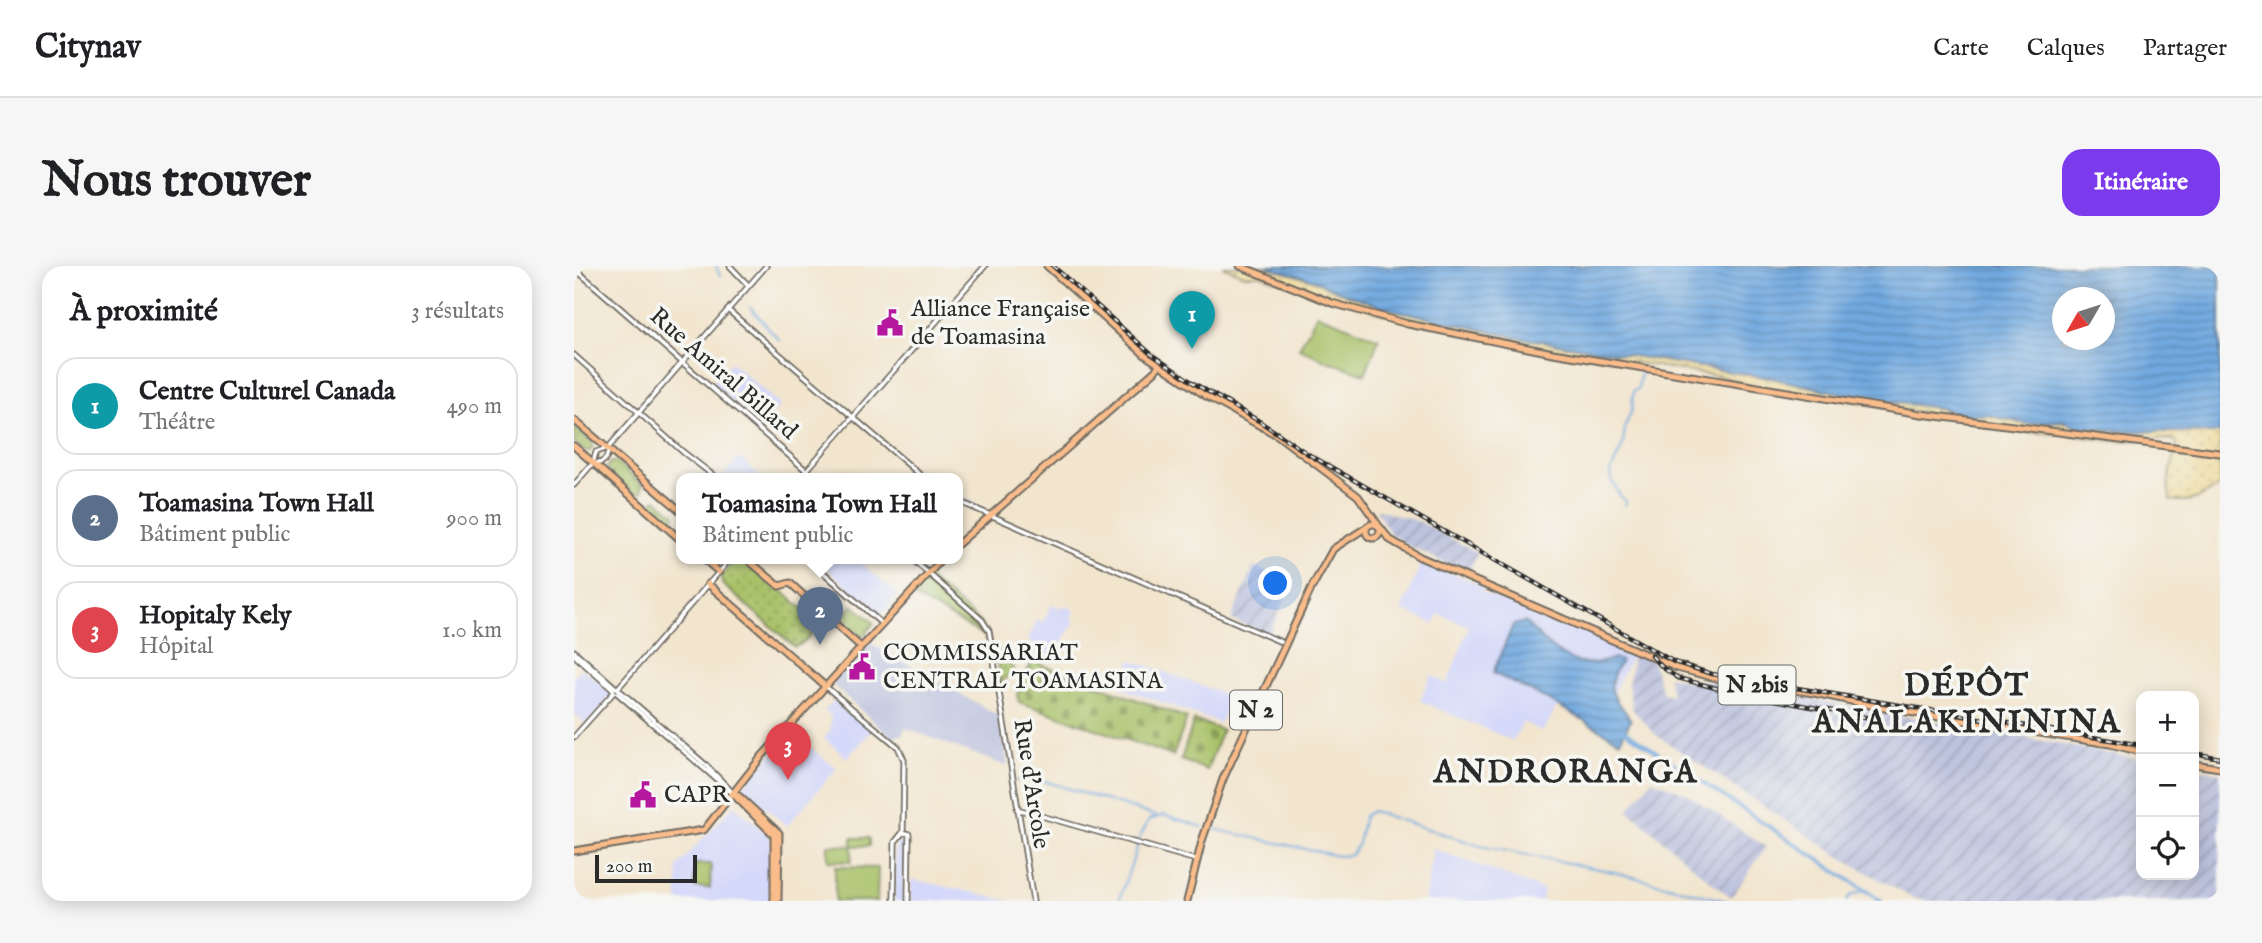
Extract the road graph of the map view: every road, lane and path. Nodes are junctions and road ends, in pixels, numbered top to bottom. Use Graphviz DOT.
graph roads {
  1 [pos="730,266"];
  2 [pos="766,266"];
  3 [pos="985,266"];
  4 [pos="1047,266"];
  5 [pos="1240,266"];
  6 [pos="574,268"];
  7 [pos="749,286"];
  8 [pos="728,310"];
  9 [pos="574,355"];
  10 [pos="682,362"];
  11 [pos="1159,365"];
  12 [pos="638,413"];
  13 [pos="853,417"];
  14 [pos="574,420"];
  15 [pos="574,446"];
  16 [pos="608,448"];
  17 [pos="2220,453"];
  18 [pos="593,463"];
  19 [pos="806,470"];
  20 [pos="711,473"];
  21 [pos="804,473"];
  22 [pos="809,473"];
  23 [pos="918,473"];
  24 [pos="574,485"];
  25 [pos="963,503"];
  26 [pos="1366,506"];
  27 [pos="676,507"];
  28 [pos="990,516"];
  29 [pos="1368,527"];
  30 [pos="1379,527"];
  31 [pos="676,536"];
  32 [pos="1353,537"];
  33 [pos="1372,538"];
  34 [pos="963,540"];
  35 [pos="1396,543"];
  36 [pos="709,564"];
  37 [pos="726,564"];
  38 [pos="753,564"];
  39 [pos="813,564"];
  40 [pos="918,564"];
  41 [pos="937,564"];
  42 [pos="718,573"];
  43 [pos="928,573"];
  44 [pos="708,584"];
  45 [pos="882,624"];
  46 [pos="1281,642"];
  47 [pos="861,647"];
  48 [pos="574,653"];
  49 [pos="825,686"];
  50 [pos="616,690"];
  51 [pos="574,737"];
  52 [pos="2136,751"];
  53 [pos="2199,765"];
  54 [pos="2220,768"];
  55 [pos="733,793"];
  56 [pos="1017,808"];
  57 [pos="903,832"];
  58 [pos="574,851"];
  59 [pos="1197,860"];
  60 [pos="776,901"];
  61 [pos="894,901"];
  62 [pos="908,901"];
  63 [pos="1033,901"];
  64 [pos="1187,901"];
  1 -- 7 [label="street"];
  2 -- 7 [label="street"];
  3 -- 13 [label="street"];
  4 -- 11 [label="main road"];
  5 -- 17 [label="main road"];
  6 -- 10 [label="street, Rue Amiral Billard"];
  7 -- 8 [label="street"];
  8 -- 10 [label="street"];
  8 -- 13 [label="street"];
  9 -- 12 [label="street"];
  10 -- 12 [label="street"];
  10 -- 19 [label="street, Rue Amiral Billard"];
  11 -- 26 [label="main road"];
  11 -- 28 [label="main road"];
  12 -- 16 [label="street"];
  12 -- 20 [label="street"];
  13 -- 19 [label="street"];
  13 -- 23 [label="street"];
  14 -- 16 [label="main road"];
  15 -- 18 [label="main road"];
  16 -- 18 [label="street"];
  16 -- 18 [label="street"];
  16 -- 27 [label="main road"];
  18 -- 24 [label="street"];
  18 -- 31 [label="main road"];
  19 -- 21 [label="street"];
  19 -- 22 [label="street, Rue Amiral Billard"];
  25 -- 28 [label="street"];
  26 -- 29 [label="main road"];
  26 -- 30 [label="main road"];
  28 -- 34 [label="main road"];
  28 -- 46 [label="street"];
  29 -- 30 [label="main road"];
  29 -- 32 [label="main road, N 2"];
  29 -- 33 [label="main road"];
  30 -- 33 [label="main road"];
  30 -- 35 [label="main road"];
  32 -- 33 [label="main road"];
  32 -- 59 [label="main road, N 2"];
  33 -- 35 [label="main road"];
  35 -- 52 [label="main road, N 2bis"];
  36 -- 42 [label="main road"];
  37 -- 42 [label="street"];
  38 -- 47 [label="main road"];
  39 -- 45 [label="street"];
  40 -- 43 [label="street"];
  41 -- 43 [label="main road"];
  42 -- 44 [label="street"];
  43 -- 45 [label="main road"];
  43 -- 56 [label="street, Rue d'Arcole"];
  44 -- 49 [label="main road"];
  44 -- 50 [label="street"];
  45 -- 47 [label="main road"];
  47 -- 49 [label="main road"];
  48 -- 50 [label="street"];
  49 -- 55 [label="main road"];
  49 -- 57 [label="street"];
  50 -- 51 [label="street"];
  50 -- 55 [label="street"];
  53 -- 54 [label="main road"];
  55 -- 58 [label="main road"];
  55 -- 60 [label="main road"];
  56 -- 59 [label="street"];
  56 -- 63 [label="street, Rue d'Arcole"];
  57 -- 61 [label="street"];
  57 -- 62 [label="street"];
  59 -- 64 [label="main road, N 2"];
}
